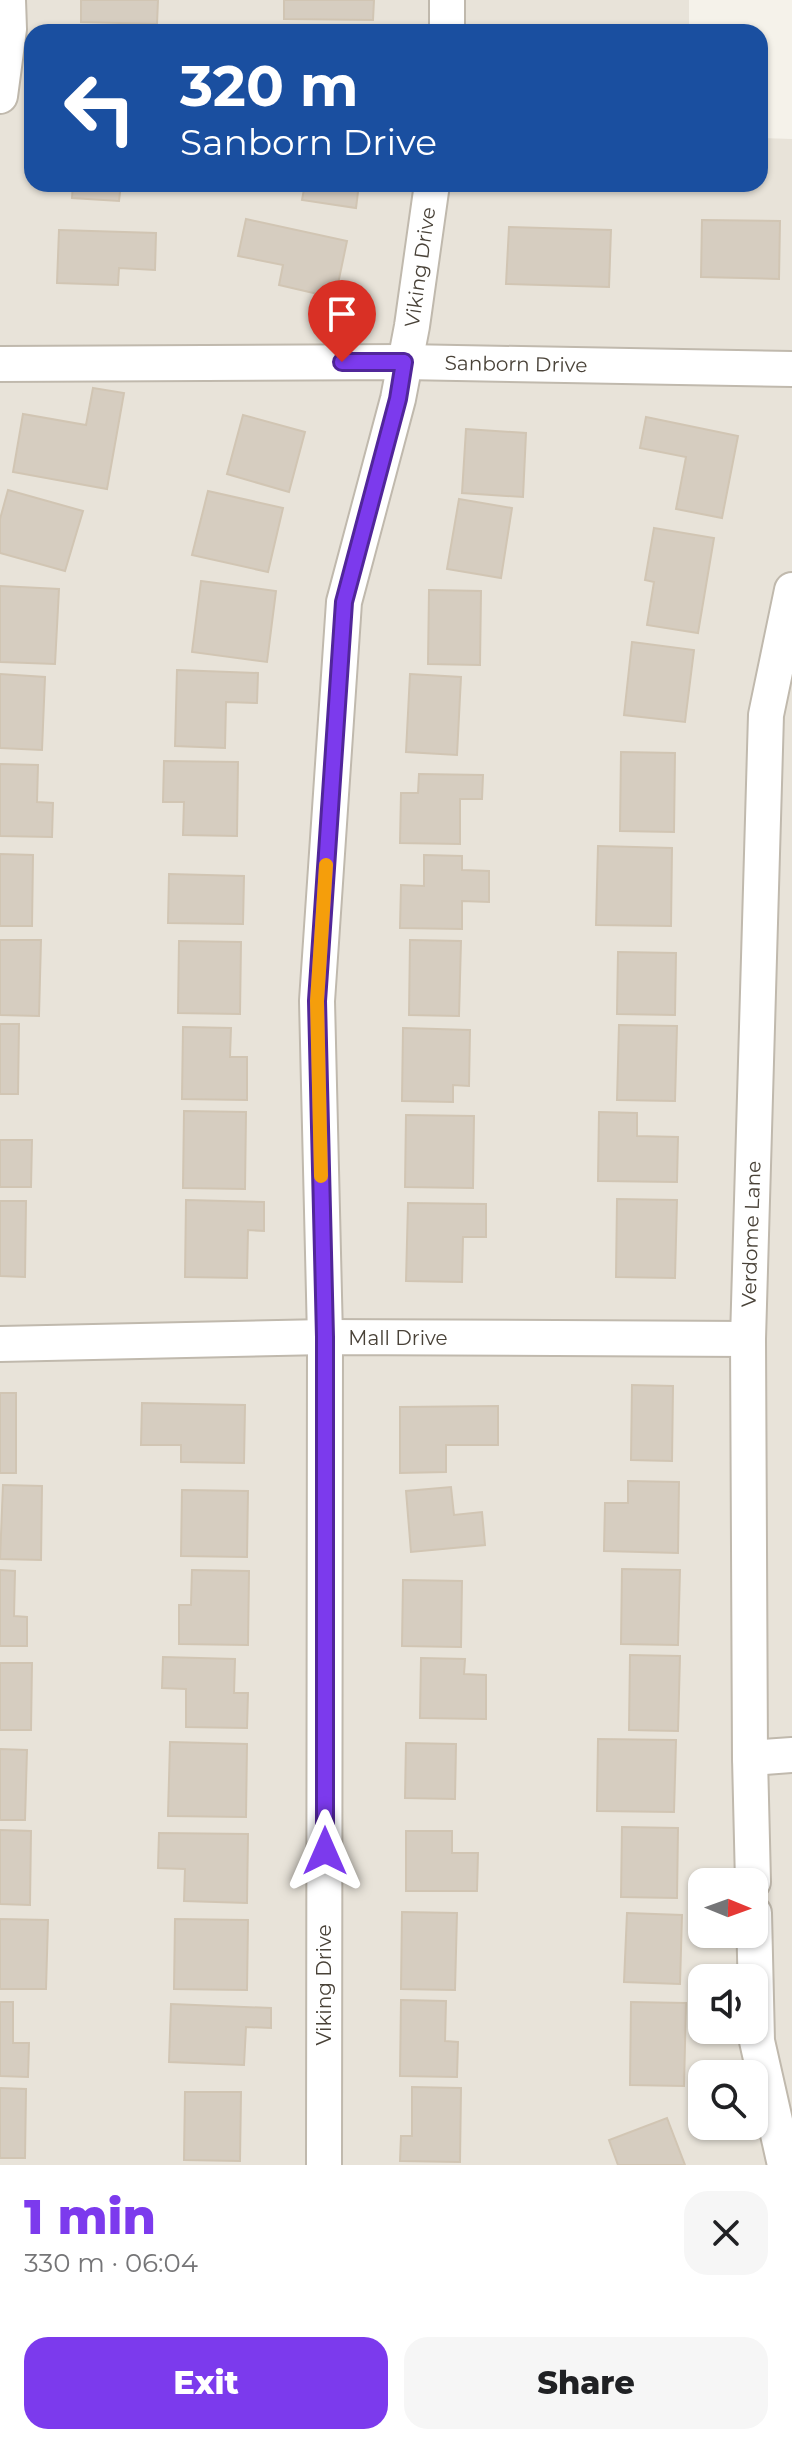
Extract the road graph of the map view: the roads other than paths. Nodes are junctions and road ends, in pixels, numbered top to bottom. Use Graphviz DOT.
graph roads {
  1 [pos="8,0"];
  2 [pos="447,0"];
  3 [pos="447,24"];
  4 [pos="0,96"];
  5 [pos="431,192"];
  6 [pos="404,362"];
  7 [pos="0,364"];
  8 [pos="792,369"];
  9 [pos="792,590"];
  10 [pos="325,1337"];
  11 [pos="748,1339"];
  12 [pos="0,1344"];
  13 [pos="792,1755"];
  14 [pos="750,1758"];
  15 [pos="753,1868"];
  16 [pos="755,1948"];
  17 [pos="324,2165"];
  18 [pos="785,2165"];
  1 -- 4 [label="street"];
  2 -- 3 [label="street"];
  5 -- 6 [label="street, Viking Drive"];
  6 -- 7 [label="street, Sanborn Drive"];
  6 -- 8 [label="street, Sanborn Drive"];
  6 -- 10 [label="street, Viking Drive"];
  9 -- 11 [label="street, Verdome Lane"];
  10 -- 11 [label="street, Mall Drive"];
  10 -- 12 [label="street, Mall Drive"];
  10 -- 17 [label="street, Viking Drive"];
  11 -- 14 [label="street, Verdome Lane"];
  13 -- 14 [label="street"];
  14 -- 15 [label="street, Verdome Lane"];
  16 -- 18 [label="street"];
}
